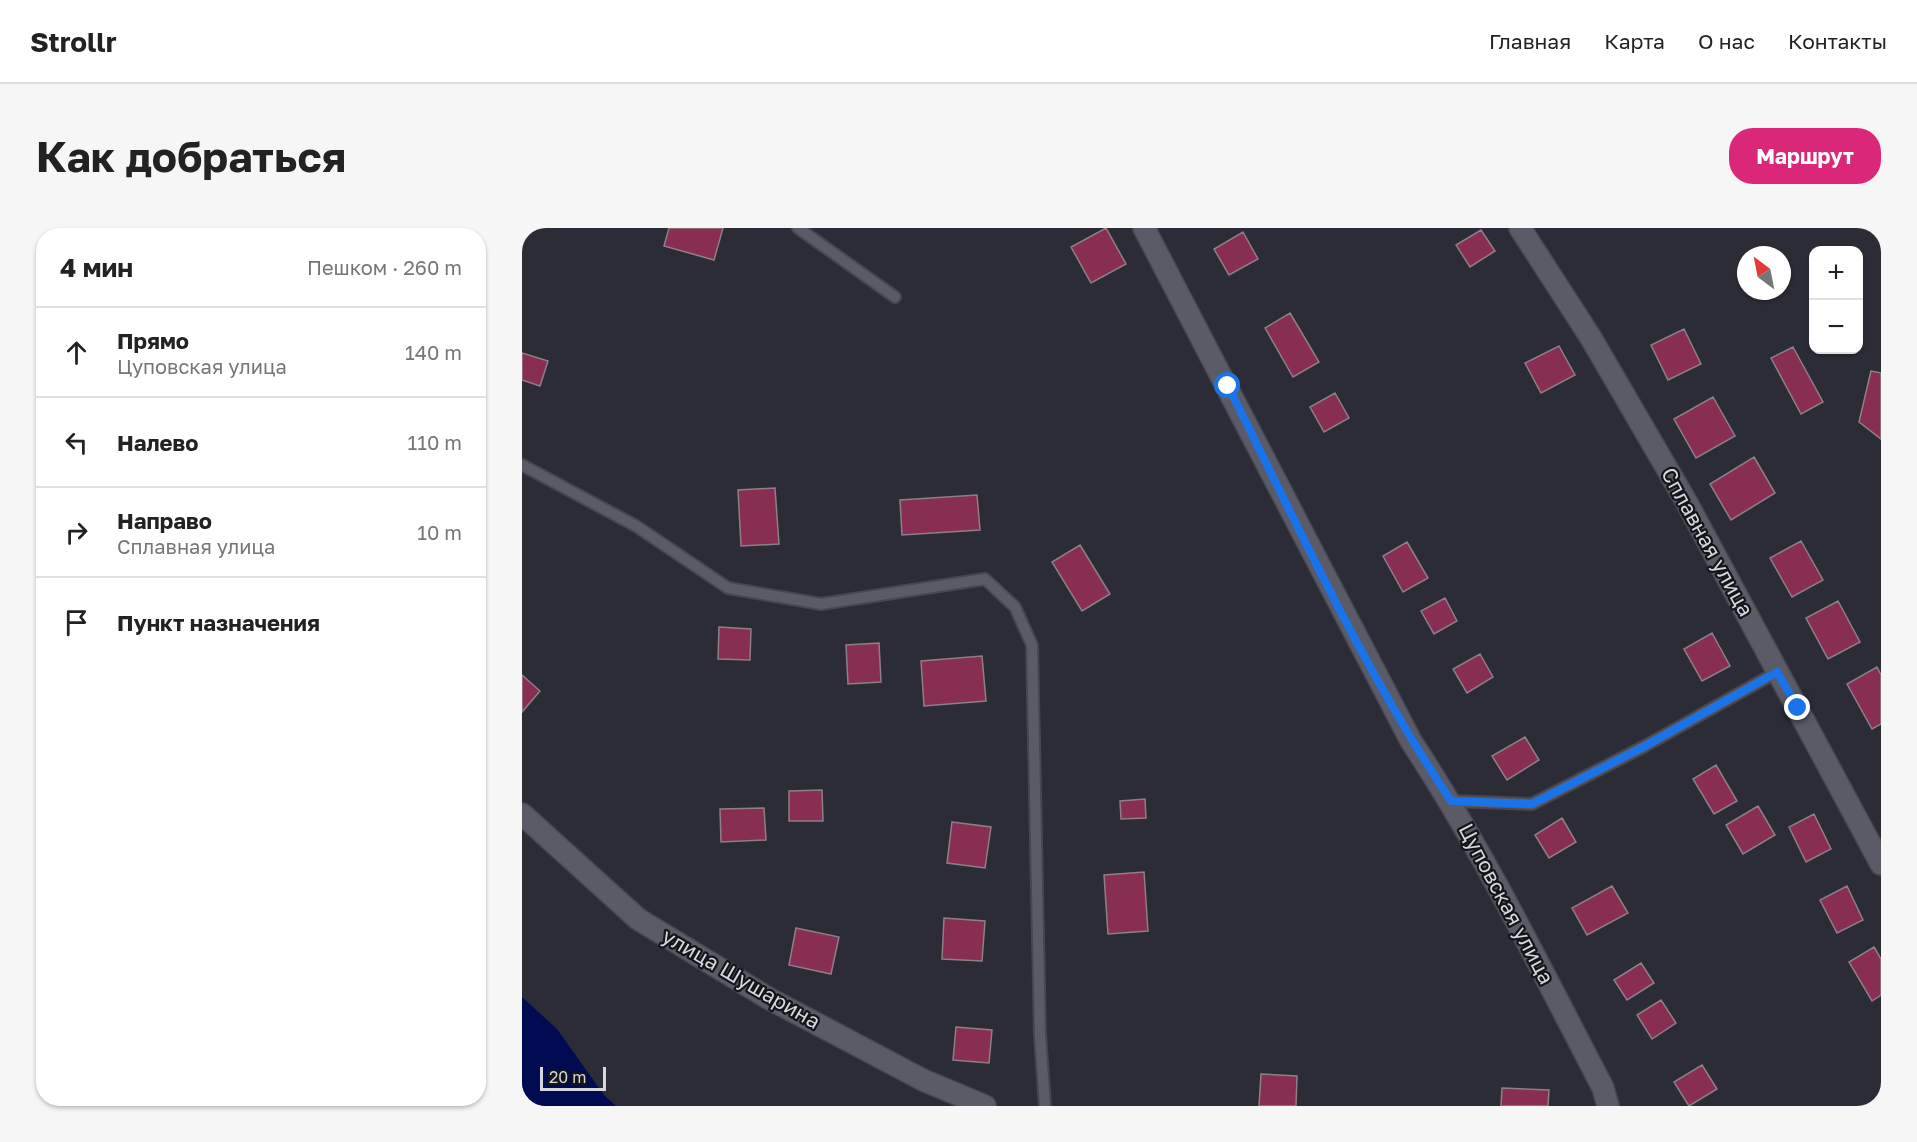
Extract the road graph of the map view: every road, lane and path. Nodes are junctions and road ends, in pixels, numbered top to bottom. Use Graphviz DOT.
graph roads {
  1 [pos="798,228"];
  2 [pos="1144,228"];
  3 [pos="1520,228"];
  4 [pos="895,297"];
  5 [pos="522,465"];
  6 [pos="1777,672"];
  7 [pos="1451,801"];
  8 [pos="522,814"];
  9 [pos="1881,864"];
  10 [pos="985,1106"];
  11 [pos="1045,1106"];
  12 [pos="1608,1106"];
  1 -- 4 [label="lane"];
  2 -- 7 [label="street, Цуповская улица"];
  3 -- 6 [label="street, Сплавная улица"];
  5 -- 11 [label="lane"];
  6 -- 7 [label="lane"];
  6 -- 9 [label="street, Сплавная улица"];
  7 -- 12 [label="street, Цуповская улица"];
  8 -- 10 [label="street, улица Шушарина"];
}
